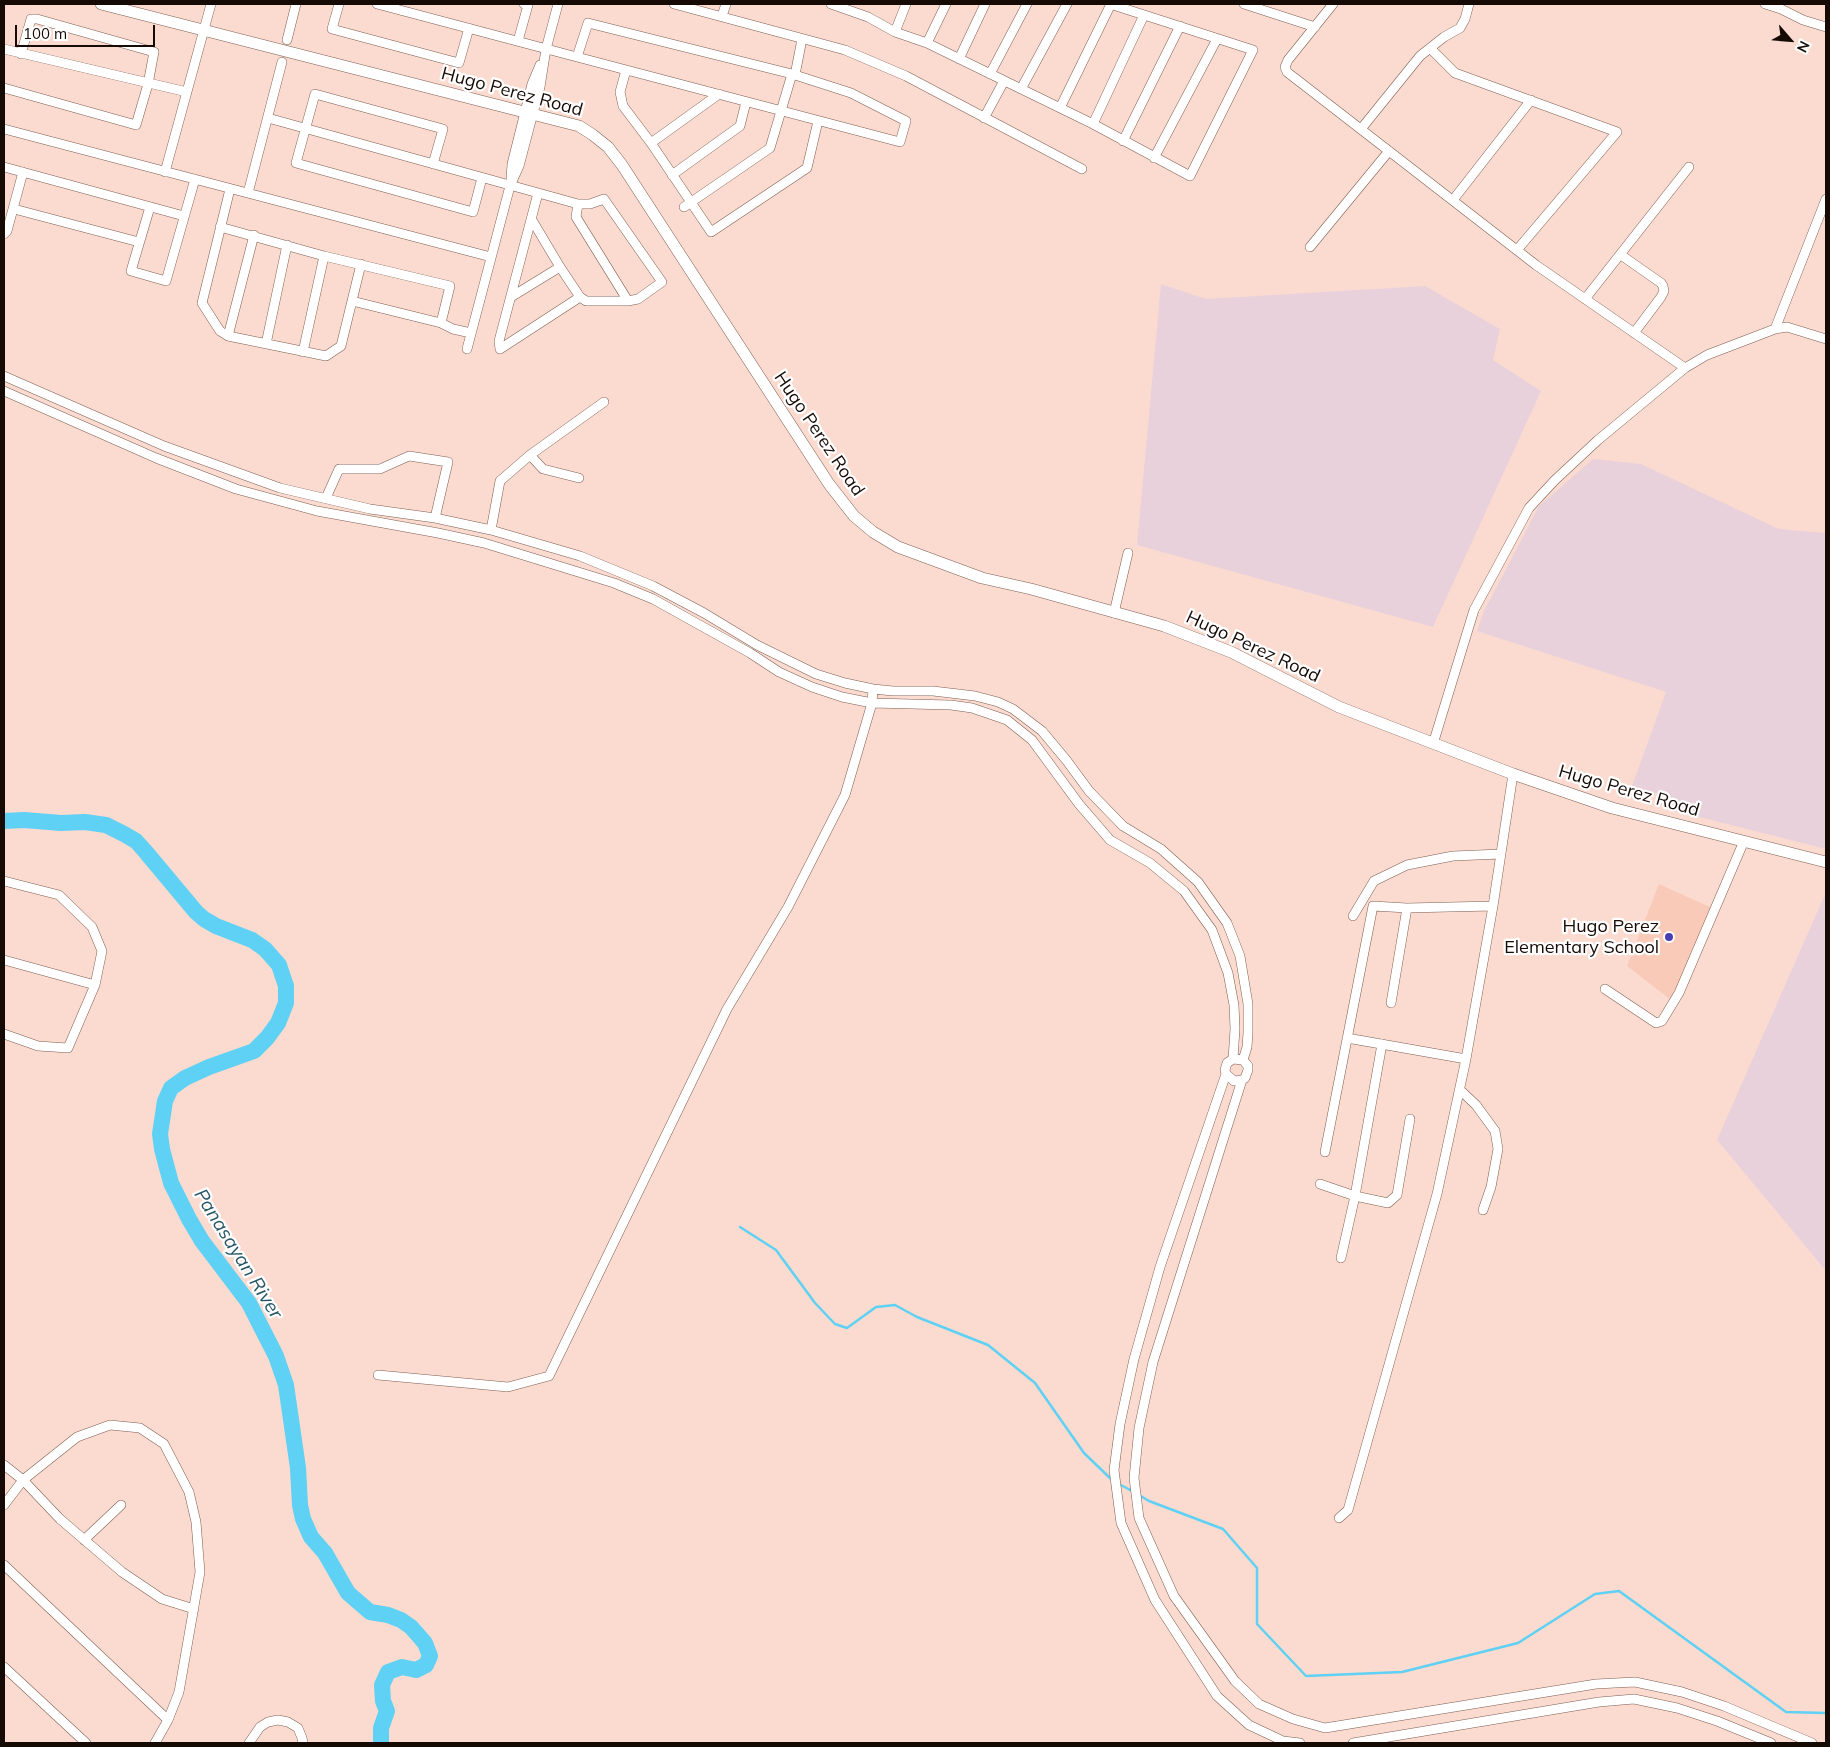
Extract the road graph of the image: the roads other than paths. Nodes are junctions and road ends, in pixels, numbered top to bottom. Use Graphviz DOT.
graph roads {
  1 [pos="102,4"];
  2 [pos="211,4"];
  3 [pos="296,4"];
  4 [pos="339,4"];
  5 [pos="377,4"];
  6 [pos="524,4"];
  7 [pos="558,4"];
  8 [pos="674,4"];
  9 [pos="726,4"];
  10 [pos="831,4"];
  11 [pos="906,4"];
  12 [pos="946,4"];
  13 [pos="985,4"];
  14 [pos="1027,4"];
  15 [pos="1067,4"];
  16 [pos="1111,4"];
  17 [pos="1244,4"];
  18 [pos="1333,4"];
  19 [pos="1470,4"];
  20 [pos="1765,4"];
  21 [pos="856,8"];
  22 [pos="1144,15"];
  23 [pos="722,16"];
  24 [pos="1180,26"];
  25 [pos="1315,27"];
  26 [pos="1826,27"];
  27 [pos="468,28"];
  28 [pos="204,30"];
  29 [pos="895,32"];
  30 [pos="802,39"];
  31 [pos="1217,39"];
  32 [pos="287,40"];
  33 [pos="518,41"];
  34 [pos="927,43"];
  35 [pos="1430,48"];
  36 [pos="4,49"];
  37 [pos="546,49"];
  38 [pos="20,54"];
  39 [pos="577,57"];
  40 [pos="959,59"];
  41 [pos="282,62"];
  42 [pos="626,70"];
  43 [pos="990,74"];
  44 [pos="793,75"];
  45 [pos="1004,81"];
  46 [pos="148,84"];
  47 [pos="4,88"];
  48 [pos="1021,89"];
  49 [pos="187,92"];
  50 [pos="719,94"];
  51 [pos="1531,100"];
  52 [pos="746,102"];
  53 [pos="1060,108"];
  54 [pos="781,111"];
  55 [pos="529,114"];
  56 [pos="268,118"];
  57 [pos="984,118"];
  58 [pos="818,121"];
  59 [pos="1093,124"];
  60 [pos="306,128"];
  61 [pos="4,129"];
  62 [pos="1361,129"];
  63 [pos="1123,141"];
  64 [pos="651,143"];
  65 [pos="1389,151"];
  66 [pos="1154,158"];
  67 [pos="433,164"];
  68 [pos="1689,167"];
  69 [pos="4,168"];
  70 [pos="1082,169"];
  71 [pos="22,172"];
  72 [pos="165,172"];
  73 [pos="672,176"];
  74 [pos="482,178"];
  75 [pos="195,179"];
  76 [pos="510,186"];
  77 [pos="230,188"];
  78 [pos="248,193"];
  79 [pos="538,193"];
  80 [pos="1826,199"];
  81 [pos="1453,200"];
  82 [pos="578,204"];
  83 [pos="687,205"];
  84 [pos="150,207"];
  85 [pos="14,209"];
  86 [pos="184,216"];
  87 [pos="532,220"];
  88 [pos="220,227"];
  89 [pos="4,234"];
  90 [pos="254,235"];
  91 [pos="139,242"];
  92 [pos="287,246"];
  93 [pos="1310,247"];
  94 [pos="1517,250"];
  95 [pos="1621,255"];
  96 [pos="324,256"];
  97 [pos="491,257"];
  98 [pos="361,264"];
  99 [pos="560,267"];
  100 [pos="511,297"];
  101 [pos="580,297"];
  102 [pos="1585,299"];
  103 [pos="352,301"];
  104 [pos="628,301"];
  105 [pos="442,323"];
  106 [pos="1775,329"];
  107 [pos="471,333"];
  108 [pos="1634,333"];
  109 [pos="228,336"];
  110 [pos="1826,340"];
  111 [pos="266,344"];
  112 [pos="467,349"];
  113 [pos="303,352"];
  114 [pos="1685,368"];
  115 [pos="4,376"];
  116 [pos="4,391"];
  117 [pos="604,402"];
  118 [pos="530,455"];
  119 [pos="579,478"];
  120 [pos="326,498"];
  121 [pos="435,518"];
  122 [pos="491,530"];
  123 [pos="1128,553"];
  124 [pos="1114,613"];
  125 [pos="873,689"];
  126 [pos="872,703"];
  127 [pos="1013,709"];
  128 [pos="1007,720"];
  129 [pos="1433,744"];
  130 [pos="1513,774"];
  131 [pos="1744,841"];
  132 [pos="1501,854"];
  133 [pos="1826,862"];
  134 [pos="4,881"];
  135 [pos="1493,906"];
  136 [pos="1407,908"];
  137 [pos="1353,916"];
  138 [pos="4,960"];
  139 [pos="95,985"];
  140 [pos="1605,989"];
  141 [pos="1391,1003"];
  142 [pos="4,1034"];
  143 [pos="1347,1038"];
  144 [pos="1382,1044"];
  145 [pos="1233,1058"];
  146 [pos="1466,1058"];
  147 [pos="1243,1060"];
  148 [pos="1226,1074"];
  149 [pos="1242,1080"];
  150 [pos="1460,1090"];
  151 [pos="1410,1119"];
  152 [pos="1325,1152"];
  153 [pos="1320,1184"];
  154 [pos="1355,1196"];
  155 [pos="1483,1210"];
  156 [pos="1341,1258"];
  157 [pos="378,1375"];
  158 [pos="4,1465"];
  159 [pos="23,1480"];
  160 [pos="4,1505"];
  161 [pos="121,1505"];
  162 [pos="1338,1518"];
  163 [pos="84,1540"];
  164 [pos="4,1565"];
  165 [pos="194,1610"];
  166 [pos="4,1667"];
  167 [pos="168,1720"];
  168 [pos="86,1743"];
  169 [pos="155,1743"];
  170 [pos="249,1743"];
  171 [pos="302,1743"];
  172 [pos="1300,1743"];
  173 [pos="1353,1743"];
  174 [pos="1771,1743"];
  175 [pos="1812,1743"];
  1 -- 28 [label="street, Hugo Perez Road"];
  2 -- 28 [label="street"];
  3 -- 32 [label="street"];
  4 -- 27 [label="street"];
  5 -- 27 [label="street"];
  6 -- 33 [label="street"];
  7 -- 37 [label="street"];
  8 -- 23 [label="street"];
  9 -- 23 [label="street"];
  10 -- 21 [label="street"];
  11 -- 29 [label="street"];
  12 -- 34 [label="street"];
  13 -- 40 [label="street"];
  14 -- 43 [label="street"];
  15 -- 48 [label="street"];
  16 -- 22 [label="street"];
  16 -- 53 [label="street"];
  17 -- 25 [label="street"];
  18 -- 25 [label="street"];
  19 -- 35 [label="street"];
  20 -- 26 [label="street"];
  21 -- 29 [label="street"];
  22 -- 24 [label="street"];
  22 -- 59 [label="street"];
  23 -- 30 [label="street"];
  24 -- 31 [label="street"];
  24 -- 63 [label="street"];
  25 -- 62 [label="street"];
  27 -- 33 [label="street"];
  28 -- 49 [label="street"];
  28 -- 55 [label="street, Hugo Perez Road"];
  29 -- 34 [label="street"];
  30 -- 44 [label="street"];
  30 -- 57 [label="street"];
  31 -- 66 [label="street"];
  31 -- 66 [label="street"];
  33 -- 37 [label="street"];
  34 -- 40 [label="street"];
  35 -- 51 [label="street"];
  35 -- 62 [label="street"];
  36 -- 38 [label="street"];
  37 -- 39 [label="street"];
  37 -- 55 [label="street"];
  38 -- 46 [label="street"];
  38 -- 46 [label="street"];
  39 -- 42 [label="street"];
  39 -- 44 [label="street"];
  40 -- 43 [label="street"];
  41 -- 56 [label="street"];
  42 -- 50 [label="street"];
  42 -- 64 [label="street"];
  43 -- 45 [label="street"];
  44 -- 54 [label="street"];
  44 -- 58 [label="street"];
  45 -- 48 [label="street"];
  45 -- 57 [label="street"];
  46 -- 47 [label="street"];
  46 -- 49 [label="street"];
  48 -- 53 [label="street"];
  49 -- 72 [label="street"];
  50 -- 52 [label="street"];
  50 -- 64 [label="street"];
  51 -- 81 [label="street"];
  51 -- 94 [label="street"];
  52 -- 54 [label="street"];
  52 -- 73 [label="street"];
  53 -- 59 [label="street"];
  54 -- 58 [label="street"];
  54 -- 83 [label="street"];
  55 -- 76 [label="street"];
  55 -- 124 [label="street, Hugo Perez Road"];
  56 -- 60 [label="street"];
  56 -- 78 [label="street"];
  57 -- 70 [label="street"];
  58 -- 83 [label="street"];
  59 -- 63 [label="street"];
  60 -- 67 [label="street"];
  60 -- 67 [label="street"];
  60 -- 74 [label="street"];
  61 -- 72 [label="street"];
  62 -- 65 [label="street"];
  63 -- 66 [label="street"];
  64 -- 73 [label="street"];
  65 -- 81 [label="street"];
  65 -- 93 [label="street"];
  67 -- 74 [label="street"];
  68 -- 95 [label="street"];
  69 -- 71 [label="street"];
  71 -- 84 [label="street"];
  71 -- 85 [label="street"];
  72 -- 75 [label="street"];
  73 -- 83 [label="street"];
  74 -- 76 [label="street"];
  75 -- 77 [label="street"];
  75 -- 86 [label="street"];
  76 -- 79 [label="street"];
  76 -- 97 [label="street"];
  77 -- 78 [label="street"];
  77 -- 88 [label="street"];
  78 -- 97 [label="street"];
  79 -- 82 [label="street"];
  79 -- 87 [label="street"];
  80 -- 106 [label="street"];
  81 -- 94 [label="street"];
  82 -- 104 [label="street"];
  82 -- 104 [label="street"];
  84 -- 86 [label="street"];
  84 -- 91 [label="street"];
  85 -- 89 [label="street"];
  85 -- 91 [label="street"];
  86 -- 91 [label="street"];
  87 -- 99 [label="street"];
  87 -- 100 [label="street"];
  88 -- 90 [label="street"];
  88 -- 109 [label="street"];
  90 -- 92 [label="street"];
  90 -- 109 [label="street"];
  92 -- 96 [label="street"];
  92 -- 111 [label="street"];
  94 -- 102 [label="street"];
  95 -- 102 [label="street"];
  95 -- 108 [label="street"];
  96 -- 98 [label="street"];
  96 -- 113 [label="street"];
  97 -- 107 [label="street"];
  98 -- 103 [label="street"];
  98 -- 105 [label="street"];
  99 -- 100 [label="street"];
  99 -- 101 [label="street"];
  100 -- 101 [label="street"];
  101 -- 104 [label="street"];
  102 -- 108 [label="street"];
  103 -- 105 [label="street"];
  103 -- 113 [label="street"];
  105 -- 107 [label="street"];
  106 -- 110 [label="street"];
  106 -- 114 [label="street"];
  107 -- 112 [label="street"];
  108 -- 114 [label="street"];
  109 -- 111 [label="street"];
  111 -- 113 [label="street"];
  114 -- 129 [label="street"];
  115 -- 120 [label="street"];
  116 -- 126 [label="street"];
  117 -- 118 [label="street"];
  118 -- 119 [label="street"];
  118 -- 122 [label="street"];
  120 -- 121 [label="street"];
  120 -- 121 [label="street"];
  121 -- 122 [label="street"];
  122 -- 125 [label="street"];
  123 -- 124 [label="street"];
  124 -- 129 [label="street, Hugo Perez Road"];
  125 -- 126 [label="street"];
  125 -- 127 [label="street"];
  126 -- 128 [label="street"];
  126 -- 157 [label="street"];
  127 -- 128 [label="street"];
  127 -- 147 [label="street"];
  128 -- 145 [label="street"];
  129 -- 130 [label="street, Hugo Perez Road"];
  130 -- 131 [label="street, Hugo Perez Road"];
  130 -- 132 [label="street"];
  131 -- 133 [label="street, Hugo Perez Road"];
  131 -- 140 [label="street"];
  132 -- 135 [label="street"];
  132 -- 137 [label="street"];
  134 -- 139 [label="street"];
  135 -- 136 [label="street"];
  135 -- 146 [label="street"];
  136 -- 141 [label="street"];
  136 -- 143 [label="street"];
  138 -- 139 [label="street"];
  139 -- 142 [label="street"];
  143 -- 144 [label="street"];
  143 -- 152 [label="street"];
  144 -- 146 [label="street"];
  144 -- 154 [label="street"];
  145 -- 147 [label="street"];
  145 -- 148 [label="street"];
  146 -- 150 [label="street"];
  147 -- 149 [label="street"];
  148 -- 149 [label="street"];
  148 -- 172 [label="street"];
  149 -- 175 [label="street"];
  150 -- 155 [label="street"];
  150 -- 162 [label="street"];
  151 -- 154 [label="street"];
  153 -- 154 [label="street"];
  154 -- 156 [label="street"];
  158 -- 159 [label="street"];
  159 -- 160 [label="street"];
  159 -- 163 [label="street"];
  159 -- 165 [label="street"];
  161 -- 163 [label="street"];
  163 -- 165 [label="street"];
  164 -- 167 [label="street"];
  165 -- 167 [label="street"];
  166 -- 168 [label="street"];
  167 -- 169 [label="street"];
  170 -- 171 [label="street"];
  173 -- 174 [label="street"];
}
